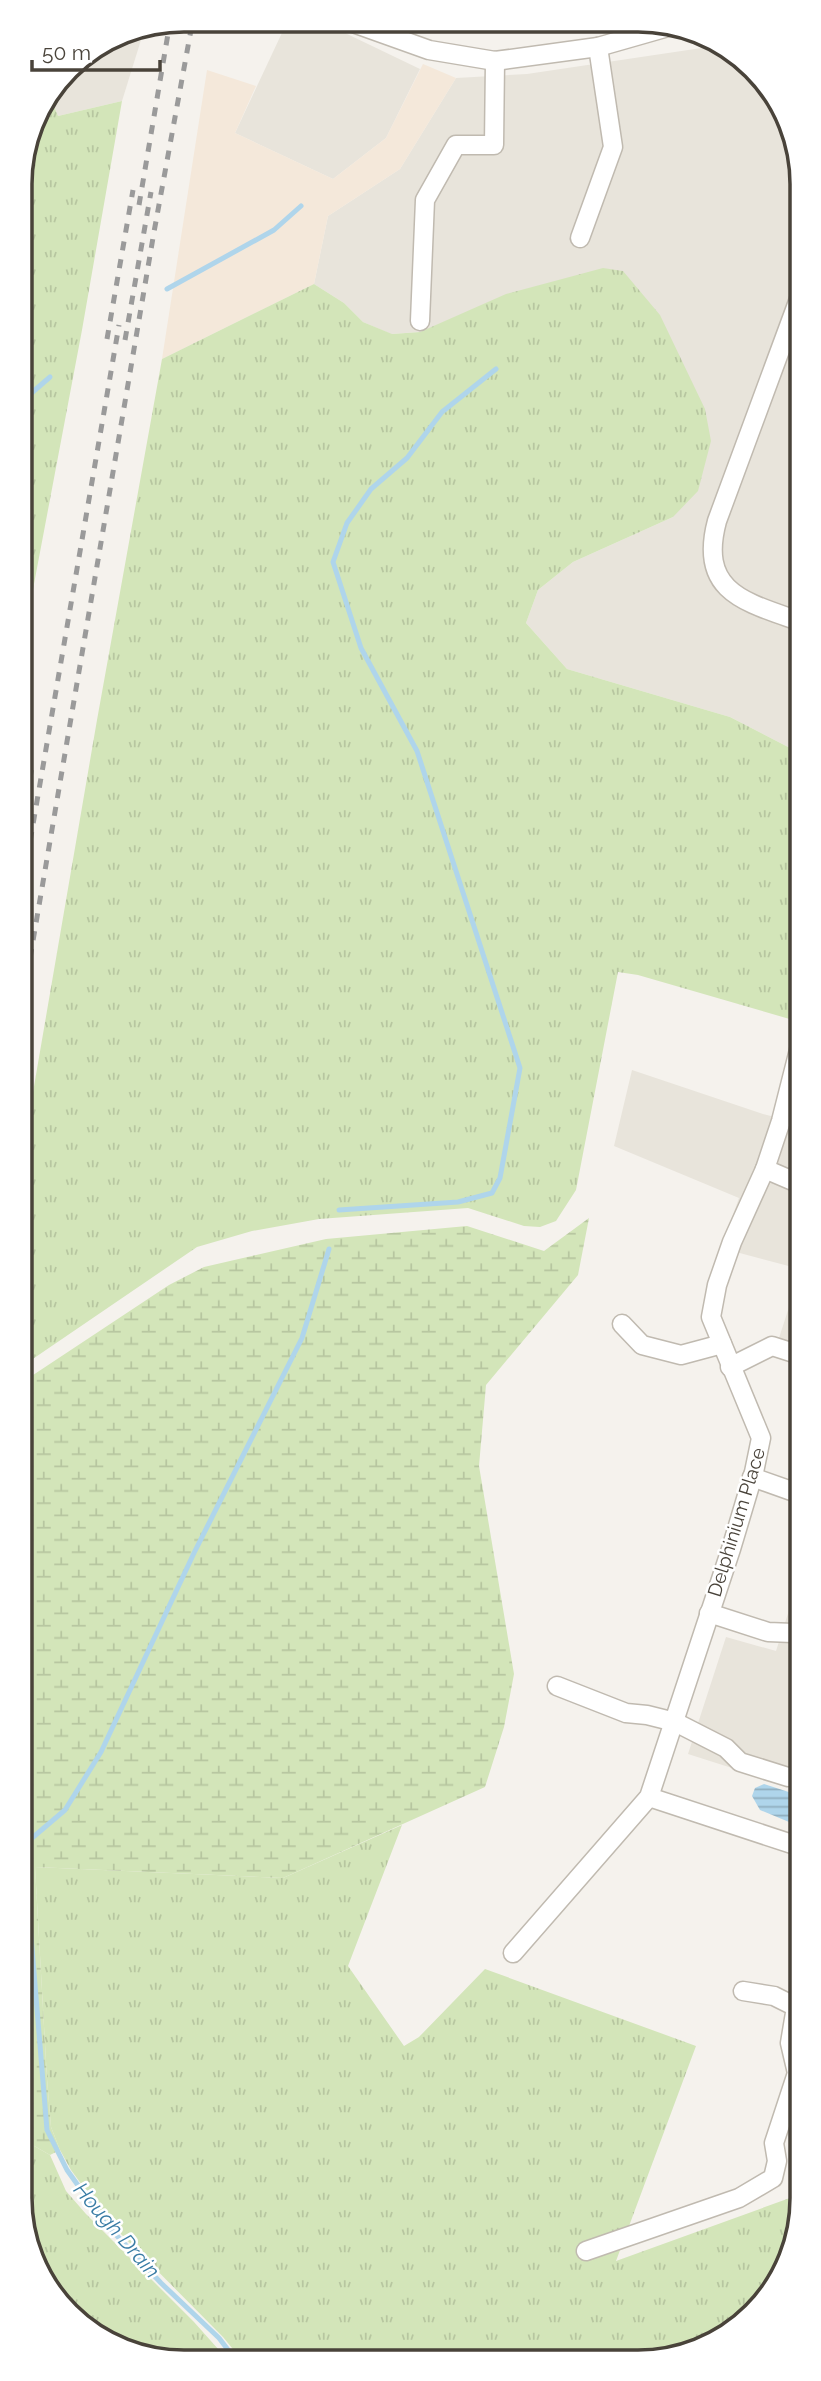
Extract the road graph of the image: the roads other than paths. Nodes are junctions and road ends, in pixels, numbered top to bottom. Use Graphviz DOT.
graph roads {
  1 [pos="379,32"];
  2 [pos="650,32"];
  3 [pos="598,47"];
  4 [pos="495,61"];
  5 [pos="580,238"];
  6 [pos="420,321"];
  7 [pos="790,324"];
  8 [pos="790,618"];
  9 [pos="790,1085"];
  10 [pos="765,1169"];
  11 [pos="790,1180"];
  12 [pos="622,1324"];
  13 [pos="722,1344"];
  14 [pos="789,1352"];
  15 [pos="730,1367"];
  16 [pos="752,1477"];
  17 [pos="789,1490"];
  18 [pos="709,1613"];
  19 [pos="789,1633"];
  20 [pos="557,1686"];
  21 [pos="675,1722"];
  22 [pos="789,1778"];
  23 [pos="649,1797"];
  24 [pos="789,1843"];
  25 [pos="513,1953"];
  26 [pos="743,1991"];
  27 [pos="789,2000"];
  28 [pos="789,2097"];
  29 [pos="586,2252"];
  1 -- 4 [label="street"];
  2 -- 3 [label="street"];
  3 -- 4 [label="street"];
  3 -- 5 [label="street"];
  4 -- 6 [label="street"];
  7 -- 8 [label="street"];
  9 -- 10 [label="street, Delphinium Place"];
  10 -- 11 [label="street"];
  10 -- 13 [label="street, Delphinium Place"];
  12 -- 13 [label="street"];
  13 -- 15 [label="street, Delphinium Place"];
  14 -- 15 [label="street"];
  15 -- 16 [label="street, Delphinium Place"];
  16 -- 17 [label="street"];
  16 -- 18 [label="street, Delphinium Place"];
  18 -- 19 [label="street"];
  18 -- 21 [label="street, Delphinium Place"];
  20 -- 21 [label="street"];
  21 -- 22 [label="street"];
  21 -- 23 [label="street, Delphinium Place"];
  23 -- 24 [label="street"];
  23 -- 25 [label="street, Delphinium Place"];
  26 -- 27 [label="street"];
  28 -- 29 [label="street"];
}
